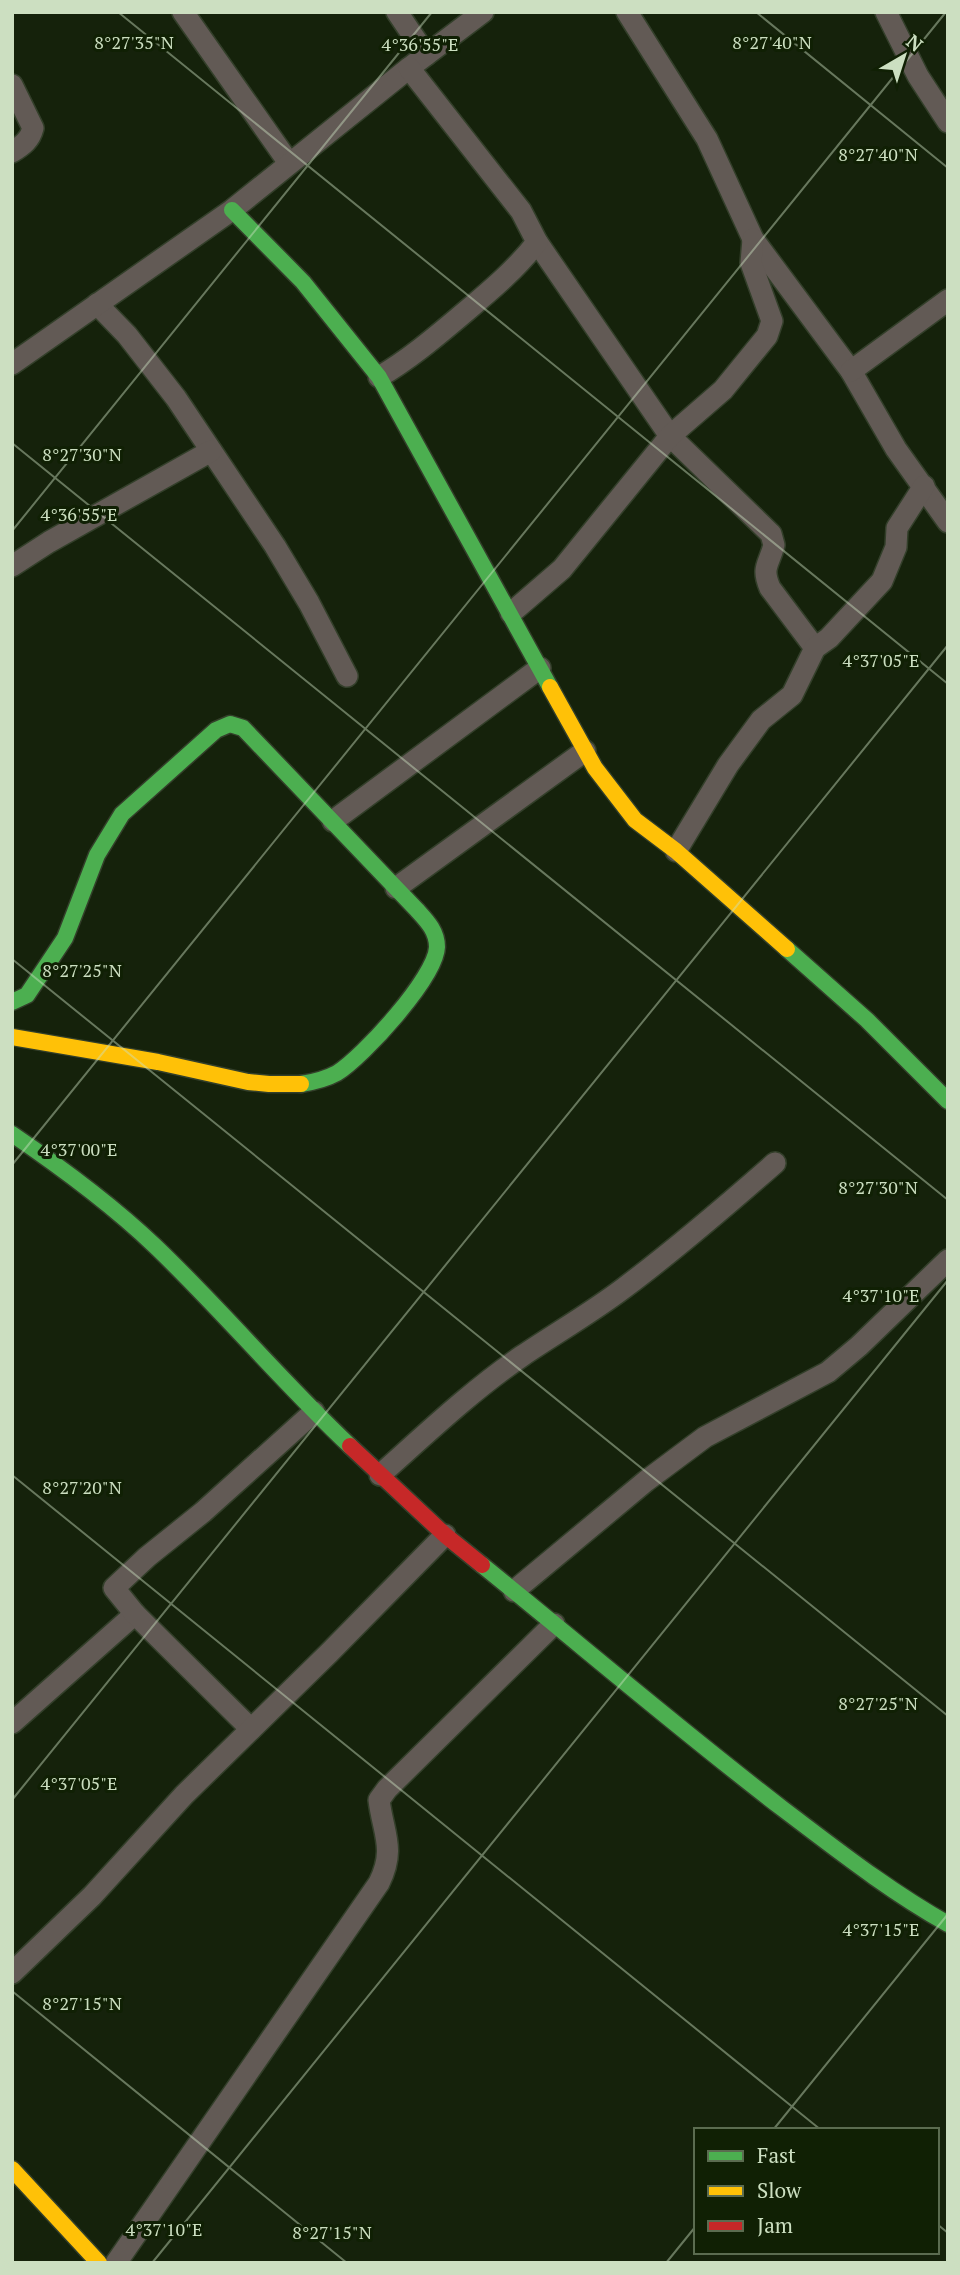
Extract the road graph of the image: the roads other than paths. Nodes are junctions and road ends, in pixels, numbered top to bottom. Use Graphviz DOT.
graph roads {
  1 [pos="183,12"];
  2 [pos="397,12"];
  3 [pos="482,12"];
  4 [pos="627,12"];
  5 [pos="886,12"];
  6 [pos="426,55"];
  7 [pos="409,68"];
  8 [pos="12,85"];
  9 [pos="948,121"];
  10 [pos="12,152"];
  11 [pos="289,163"];
  12 [pos="232,210"];
  13 [pos="753,239"];
  14 [pos="537,242"];
  15 [pos="948,300"];
  16 [pos="97,304"];
  17 [pos="12,364"];
  18 [pos="851,371"];
  19 [pos="379,377"];
  20 [pos="670,436"];
  21 [pos="211,451"];
  22 [pos="924,486"];
  23 [pos="948,522"];
  24 [pos="12,566"];
  25 [pos="511,613"];
  26 [pos="815,648"];
  27 [pos="540,668"];
  28 [pos="347,676"];
  29 [pos="585,751"];
  30 [pos="333,821"];
  31 [pos="676,851"];
  32 [pos="396,888"];
  33 [pos="12,1002"];
  34 [pos="12,1037"];
  35 [pos="948,1101"];
  36 [pos="12,1134"];
  37 [pos="775,1163"];
  38 [pos="948,1260"];
  39 [pos="314,1412"];
  40 [pos="380,1475"];
  41 [pos="445,1535"];
  42 [pos="514,1591"];
  43 [pos="135,1614"];
  44 [pos="554,1624"];
  45 [pos="12,1723"];
  46 [pos="251,1729"];
  47 [pos="948,1924"];
  48 [pos="12,1973"];
  49 [pos="12,2169"];
  50 [pos="99,2263"];
  51 [pos="116,2263"];
  1 -- 11 [label="street"];
  2 -- 6 [label="street"];
  3 -- 6 [label="street"];
  4 -- 13 [label="street"];
  5 -- 9 [label="street"];
  6 -- 7 [label="street"];
  7 -- 11 [label="street"];
  7 -- 14 [label="street"];
  8 -- 10 [label="street"];
  11 -- 12 [label="street"];
  12 -- 16 [label="street"];
  12 -- 19 [label="street"];
  13 -- 18 [label="street"];
  13 -- 20 [label="street"];
  14 -- 19 [label="street"];
  14 -- 20 [label="street"];
  15 -- 18 [label="street"];
  16 -- 17 [label="street"];
  16 -- 21 [label="street"];
  18 -- 22 [label="street"];
  19 -- 25 [label="street"];
  20 -- 25 [label="street"];
  20 -- 26 [label="street"];
  21 -- 24 [label="street"];
  21 -- 28 [label="street"];
  22 -- 23 [label="street"];
  22 -- 26 [label="street"];
  25 -- 27 [label="street"];
  26 -- 31 [label="street"];
  27 -- 29 [label="street"];
  27 -- 30 [label="street"];
  29 -- 31 [label="street"];
  29 -- 32 [label="street"];
  30 -- 32 [label="street"];
  30 -- 33 [label="street"];
  31 -- 35 [label="street"];
  32 -- 34 [label="street"];
  36 -- 39 [label="street"];
  37 -- 40 [label="street"];
  38 -- 42 [label="street"];
  39 -- 40 [label="street"];
  39 -- 43 [label="street"];
  40 -- 41 [label="street"];
  41 -- 42 [label="street"];
  41 -- 46 [label="street"];
  42 -- 44 [label="street"];
  43 -- 45 [label="street"];
  43 -- 46 [label="street"];
  44 -- 47 [label="street"];
  44 -- 51 [label="street"];
  46 -- 48 [label="street"];
  49 -- 50 [label="street"];
}
